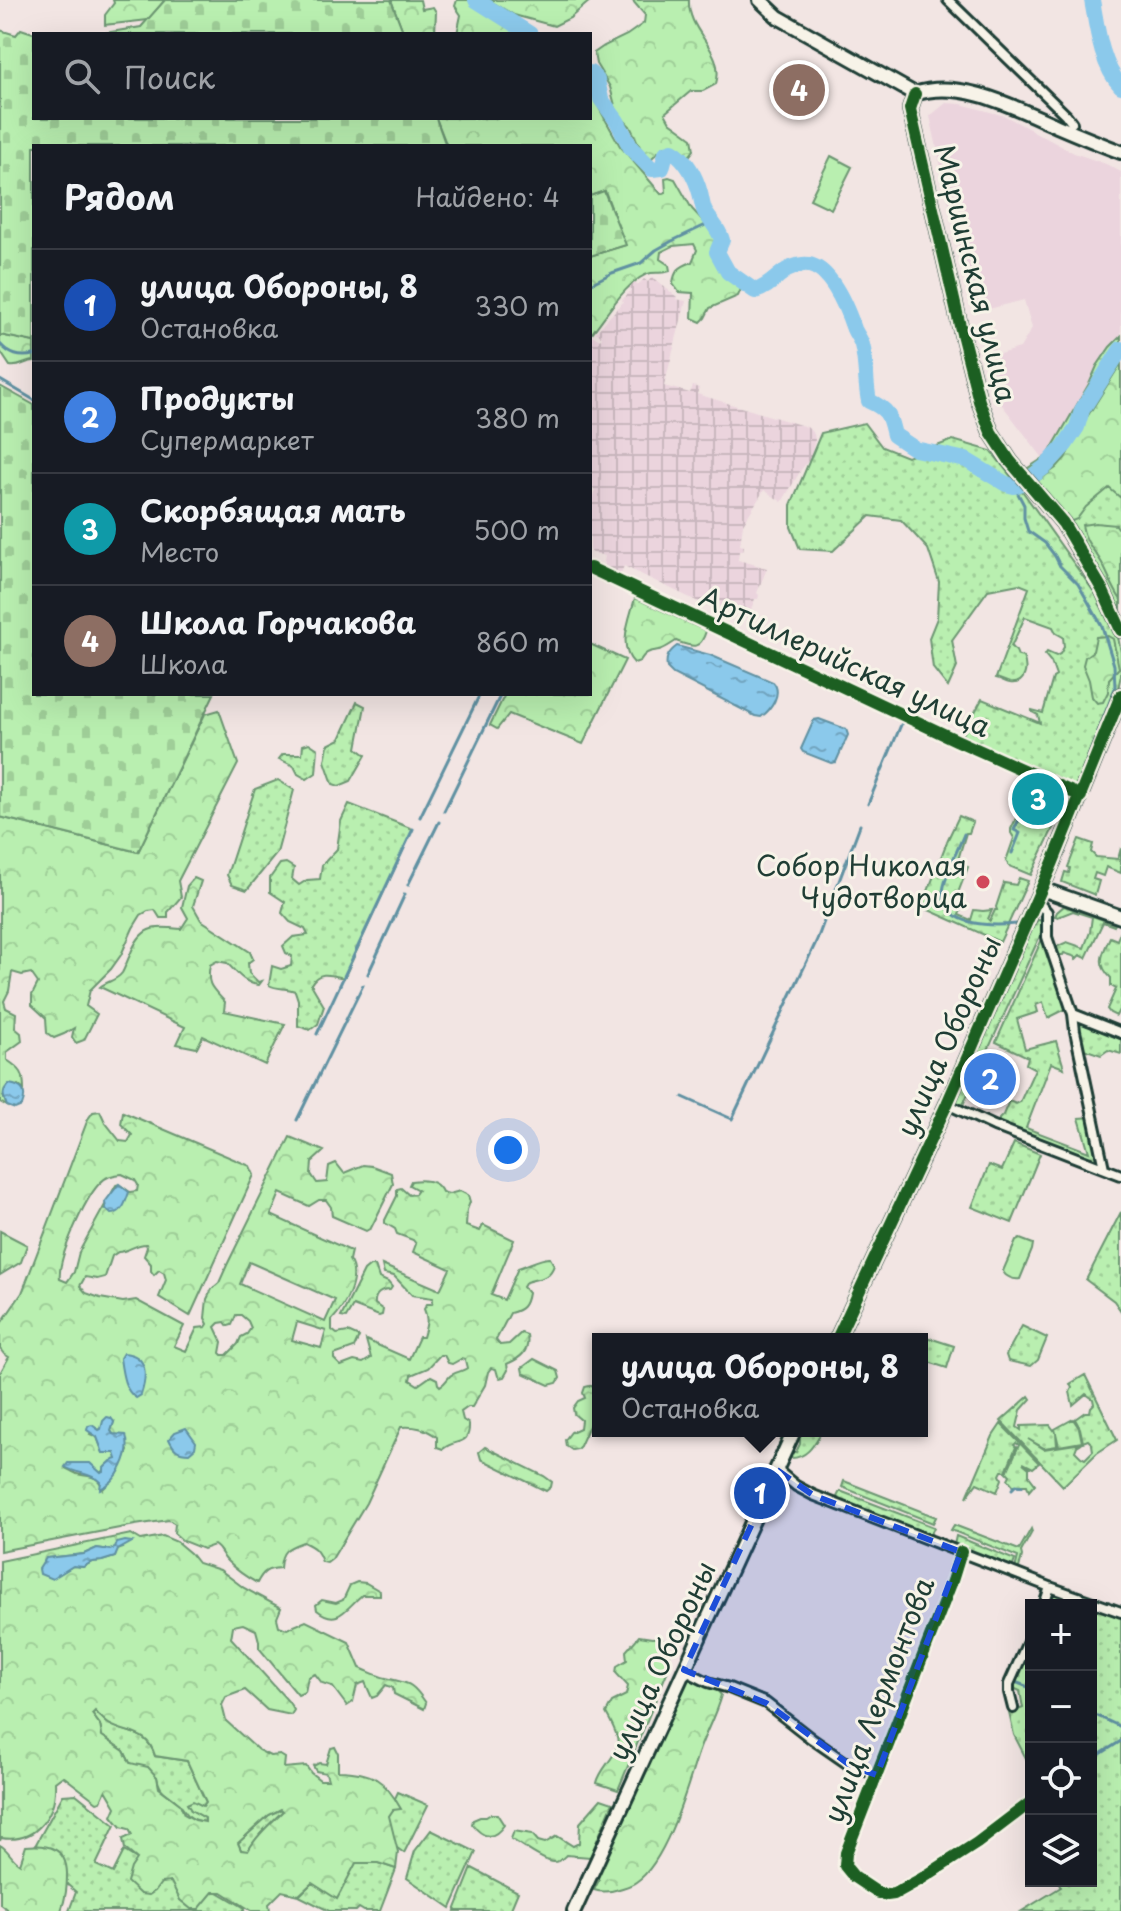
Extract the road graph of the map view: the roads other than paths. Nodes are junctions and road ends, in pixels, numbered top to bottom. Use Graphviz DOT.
graph roads {
  1 [pos="760,0"];
  2 [pos="948,0"];
  3 [pos="915,94"];
  4 [pos="1072,123"];
  5 [pos="1121,152"];
  6 [pos="592,569"];
  7 [pos="1121,630"];
  8 [pos="1121,695"];
  9 [pos="1081,796"];
  10 [pos="1039,894"];
  11 [pos="1121,917"];
  12 [pos="1073,1014"];
  13 [pos="1121,1033"];
  14 [pos="947,1104"];
  15 [pos="1104,1168"];
  16 [pos="1121,1175"];
  17 [pos="840,1333"];
  18 [pos="791,1437"];
  19 [pos="777,1470"];
  20 [pos="961,1552"];
  21 [pos="1050,1587"];
  22 [pos="1046,1599"];
  23 [pos="1121,1612"];
  24 [pos="1025,1648"];
  25 [pos="684,1670"];
  26 [pos="1013,1708"];
  27 [pos="877,1775"];
  28 [pos="1025,1807"];
  29 [pos="574,1911"];
  1 -- 3 [label="street"];
  2 -- 4 [label="street"];
  3 -- 5 [label="street"];
  3 -- 7 [label="street, Мариинская улица"];
  6 -- 9 [label="street, Артиллерийская улица"];
  8 -- 9 [label="street, улица Обороны"];
  9 -- 10 [label="street, улица Обороны"];
  10 -- 11 [label="street"];
  10 -- 12 [label="street"];
  10 -- 14 [label="street, улица Обороны"];
  12 -- 13 [label="street"];
  12 -- 15 [label="street"];
  14 -- 15 [label="street"];
  14 -- 17 [label="street, улица Обороны"];
  15 -- 16 [label="street"];
  18 -- 19 [label="street, улица Обороны"];
  19 -- 20 [label="street"];
  19 -- 25 [label="street, улица Обороны"];
  20 -- 21 [label="street"];
  20 -- 27 [label="street, улица Лермонтова"];
  21 -- 22 [label="street"];
  21 -- 23 [label="street"];
  24 -- 26 [label="street"];
  25 -- 27 [label="street"];
  25 -- 29 [label="street, улица Обороны"];
  27 -- 28 [label="street, улица Лермонтова"];
}
